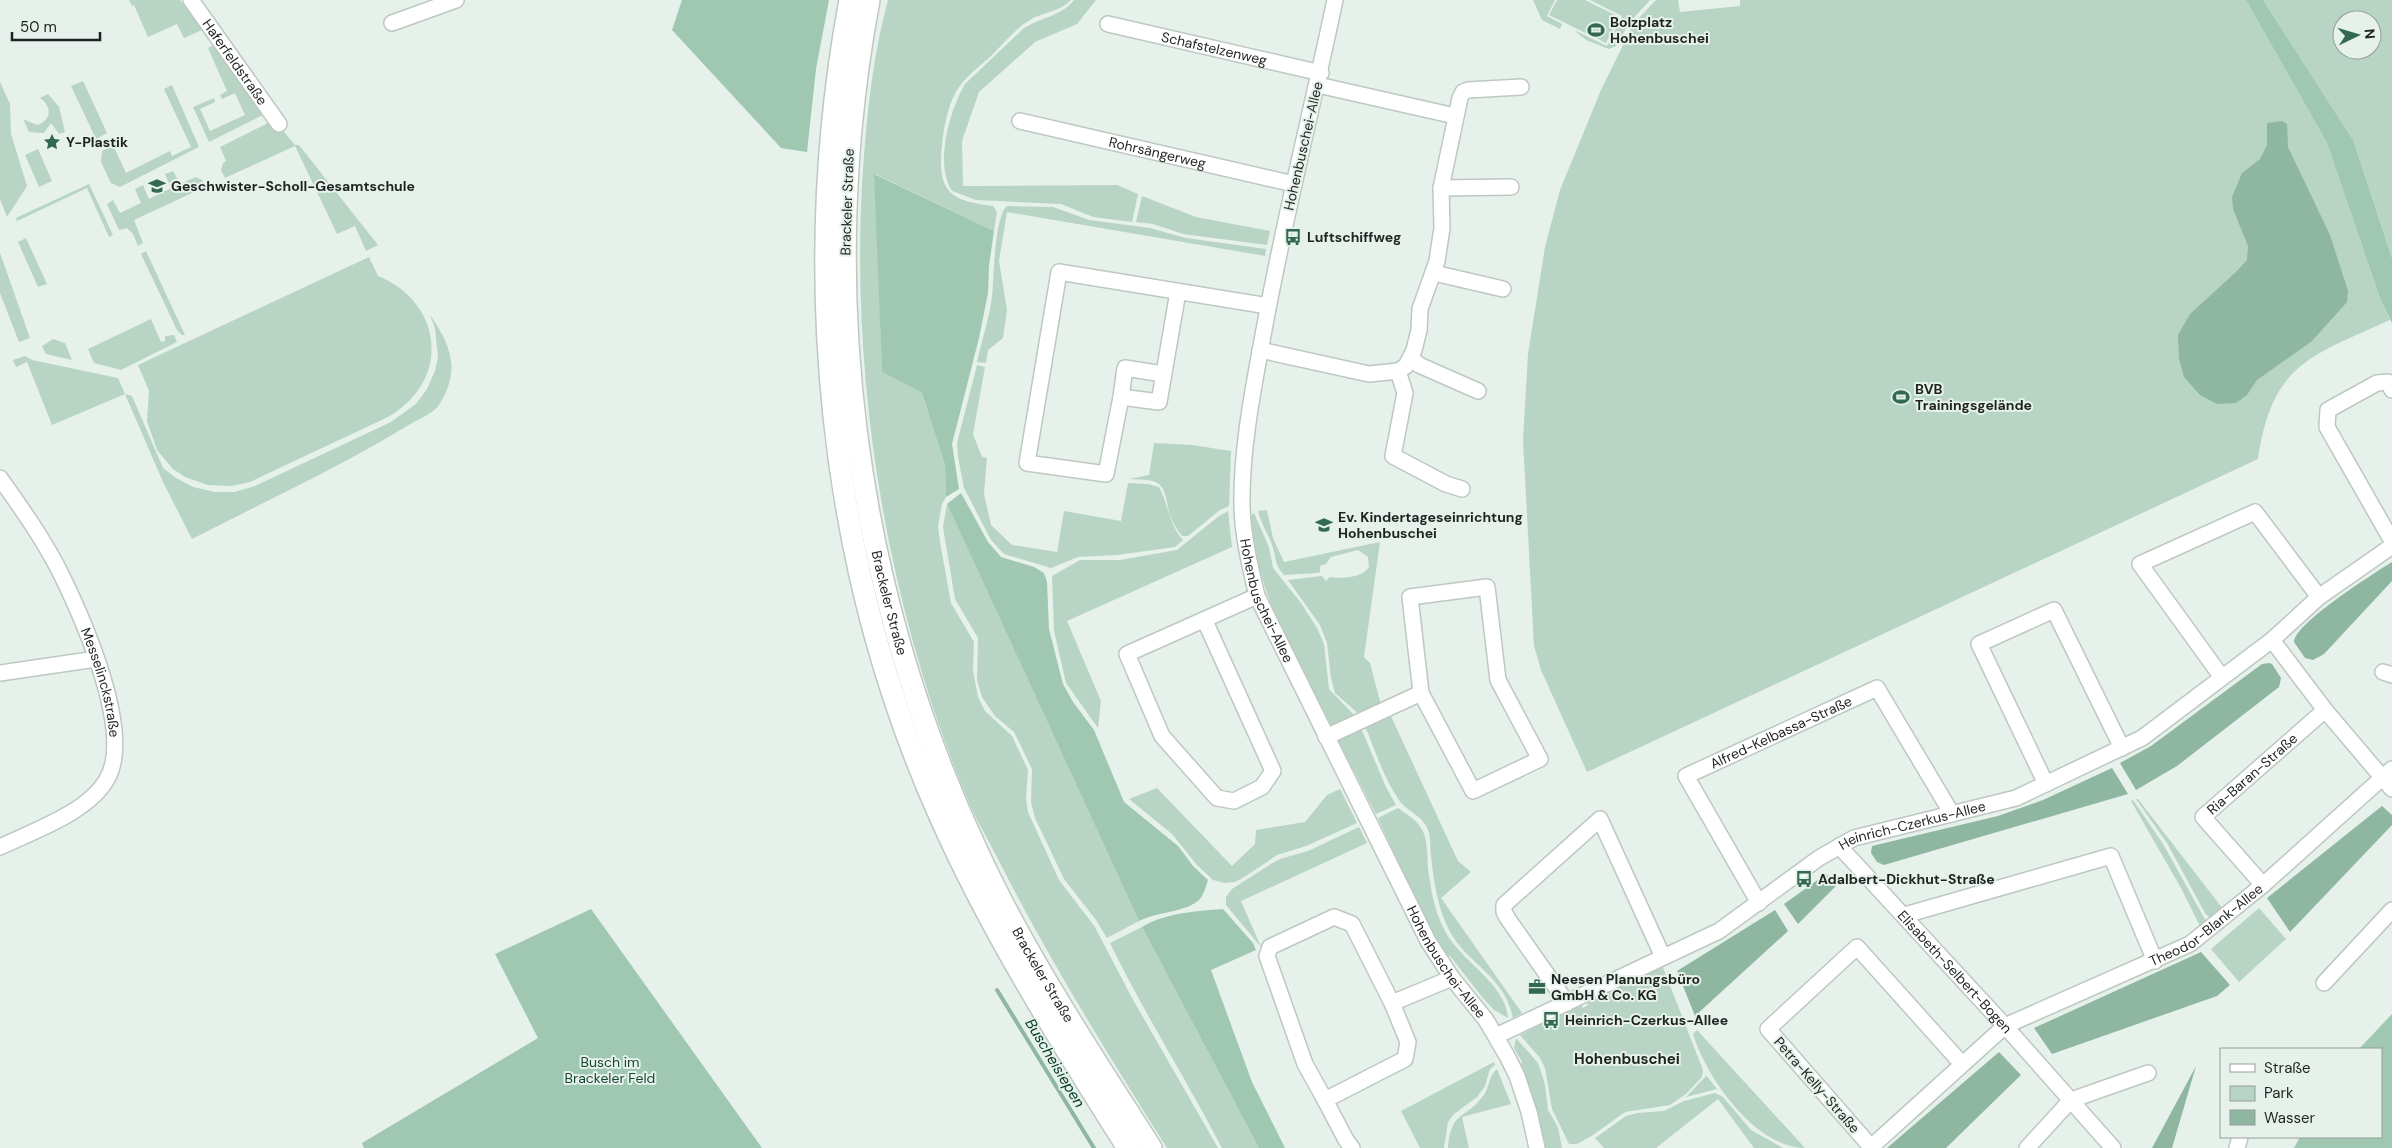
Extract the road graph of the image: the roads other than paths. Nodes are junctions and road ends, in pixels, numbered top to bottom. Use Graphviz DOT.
graph roads {
  1 [pos="191,0"];
  2 [pos="456,0"];
  3 [pos="850,0"];
  4 [pos="870,0"];
  5 [pos="1336,0"];
  6 [pos="392,23"];
  7 [pos="1108,24"];
  8 [pos="1319,79"];
  9 [pos="1521,87"];
  10 [pos="1455,116"];
  11 [pos="1020,120"];
  12 [pos="279,124"];
  13 [pos="1294,184"];
  14 [pos="1511,187"];
  15 [pos="1441,188"];
  16 [pos="1434,273"];
  17 [pos="1502,289"];
  18 [pos="1178,292"];
  19 [pos="1268,306"];
  20 [pos="1260,350"];
  21 [pos="1411,358"];
  22 [pos="1398,371"];
  23 [pos="1164,374"];
  24 [pos="2392,390"];
  25 [pos="1478,391"];
  26 [pos="1120,397"];
  27 [pos="0,478"];
  28 [pos="1462,490"];
  29 [pos="2392,541"];
  30 [pos="2392,546"];
  31 [pos="1257,596"];
  32 [pos="2319,597"];
  33 [pos="1205,621"];
  34 [pos="2272,640"];
  35 [pos="96,659"];
  36 [pos="0,673"];
  37 [pos="2222,676"];
  38 [pos="1421,693"];
  39 [pos="2325,710"];
  40 [pos="1326,737"];
  41 [pos="2122,748"];
  42 [pos="2389,779"];
  43 [pos="2046,784"];
  44 [pos="1952,814"];
  45 [pos="1839,846"];
  46 [pos="0,847"];
  47 [pos="2263,885"];
  48 [pos="1759,903"];
  49 [pos="2392,910"];
  50 [pos="1904,915"];
  51 [pos="1663,957"];
  52 [pos="2155,961"];
  53 [pos="1452,978"];
  54 [pos="2324,983"];
  55 [pos="1392,1003"];
  56 [pos="1567,1003"];
  57 [pos="2004,1026"];
  58 [pos="1496,1036"];
  59 [pos="1962,1064"];
  60 [pos="2148,1073"];
  61 [pos="1325,1100"];
  62 [pos="2071,1100"];
  63 [pos="1128,1148"];
  64 [pos="1151,1148"];
  65 [pos="1352,1148"];
  66 [pos="1537,1148"];
  67 [pos="1870,1148"];
  68 [pos="2027,1148"];
  69 [pos="2113,1148"];
  1 -- 12 [label="street, Haferfeldstraße"];
  2 -- 6 [label="street"];
  3 -- 63 [label="highway, Brackeler Straße"];
  4 -- 64 [label="highway, Brackeler Straße"];
  5 -- 8 [label="street, Hohenbuschei-Allee"];
  7 -- 8 [label="street, Schafstelzenweg"];
  8 -- 10 [label="street, Schafstelzenweg"];
  8 -- 13 [label="street, Hohenbuschei-Allee"];
  9 -- 10 [label="street"];
  10 -- 15 [label="street"];
  11 -- 13 [label="street, Rohrsängerweg"];
  13 -- 19 [label="street, Hohenbuschei-Allee"];
  14 -- 15 [label="street"];
  15 -- 16 [label="street"];
  16 -- 17 [label="street"];
  16 -- 21 [label="street"];
  18 -- 19 [label="street"];
  18 -- 23 [label="street"];
  18 -- 26 [label="street"];
  19 -- 20 [label="street, Hohenbuschei-Allee"];
  20 -- 22 [label="street"];
  20 -- 31 [label="street, Hohenbuschei-Allee"];
  21 -- 22 [label="street"];
  21 -- 25 [label="street"];
  22 -- 28 [label="street"];
  23 -- 26 [label="street"];
  23 -- 26 [label="street"];
  24 -- 29 [label="street"];
  27 -- 35 [label="street, Messelinckstraße"];
  30 -- 32 [label="street, Heinrich-Czerkus-Allee"];
  31 -- 33 [label="street"];
  31 -- 40 [label="street, Hohenbuschei-Allee"];
  32 -- 34 [label="street, Heinrich-Czerkus-Allee"];
  32 -- 37 [label="street"];
  33 -- 33 [label="street"];
  34 -- 37 [label="street, Heinrich-Czerkus-Allee"];
  34 -- 39 [label="street, Theodor-Blank-Allee"];
  35 -- 36 [label="street"];
  35 -- 46 [label="street, Messelinckstraße"];
  37 -- 41 [label="street, Heinrich-Czerkus-Allee"];
  38 -- 38 [label="street"];
  38 -- 40 [label="street"];
  39 -- 42 [label="street, Theodor-Blank-Allee"];
  39 -- 47 [label="street, Ria-Baran-Straße"];
  40 -- 53 [label="street, Hohenbuschei-Allee"];
  41 -- 43 [label="street, Heinrich-Czerkus-Allee"];
  41 -- 43 [label="street"];
  42 -- 47 [label="street, Theodor-Blank-Allee"];
  43 -- 44 [label="street, Heinrich-Czerkus-Allee"];
  44 -- 45 [label="street, Heinrich-Czerkus-Allee"];
  44 -- 48 [label="street, Alfred-Kelbassa-Straße"];
  45 -- 48 [label="street, Heinrich-Czerkus-Allee"];
  45 -- 50 [label="street, Elisabeth-Selbert-Bogen"];
  47 -- 52 [label="street, Theodor-Blank-Allee"];
  48 -- 51 [label="street, Heinrich-Czerkus-Allee"];
  49 -- 54 [label="street"];
  50 -- 52 [label="street"];
  50 -- 57 [label="street, Elisabeth-Selbert-Bogen"];
  51 -- 56 [label="street, Heinrich-Czerkus-Allee"];
  51 -- 56 [label="street"];
  52 -- 57 [label="street, Theodor-Blank-Allee"];
  53 -- 55 [label="street"];
  53 -- 58 [label="street, Hohenbuschei-Allee"];
  55 -- 61 [label="street"];
  55 -- 61 [label="street"];
  56 -- 58 [label="street, Heinrich-Czerkus-Allee"];
  57 -- 59 [label="street, Theodor-Blank-Allee"];
  57 -- 62 [label="street, Elisabeth-Selbert-Bogen"];
  58 -- 66 [label="street, Hohenbuschei-Allee"];
  59 -- 67 [label="street, Theodor-Blank-Allee"];
  59 -- 67 [label="street, Petra-Kelly-Straße"];
  60 -- 62 [label="street"];
  61 -- 65 [label="street"];
  62 -- 68 [label="street"];
  62 -- 69 [label="street, Elisabeth-Selbert-Bogen"];
}
